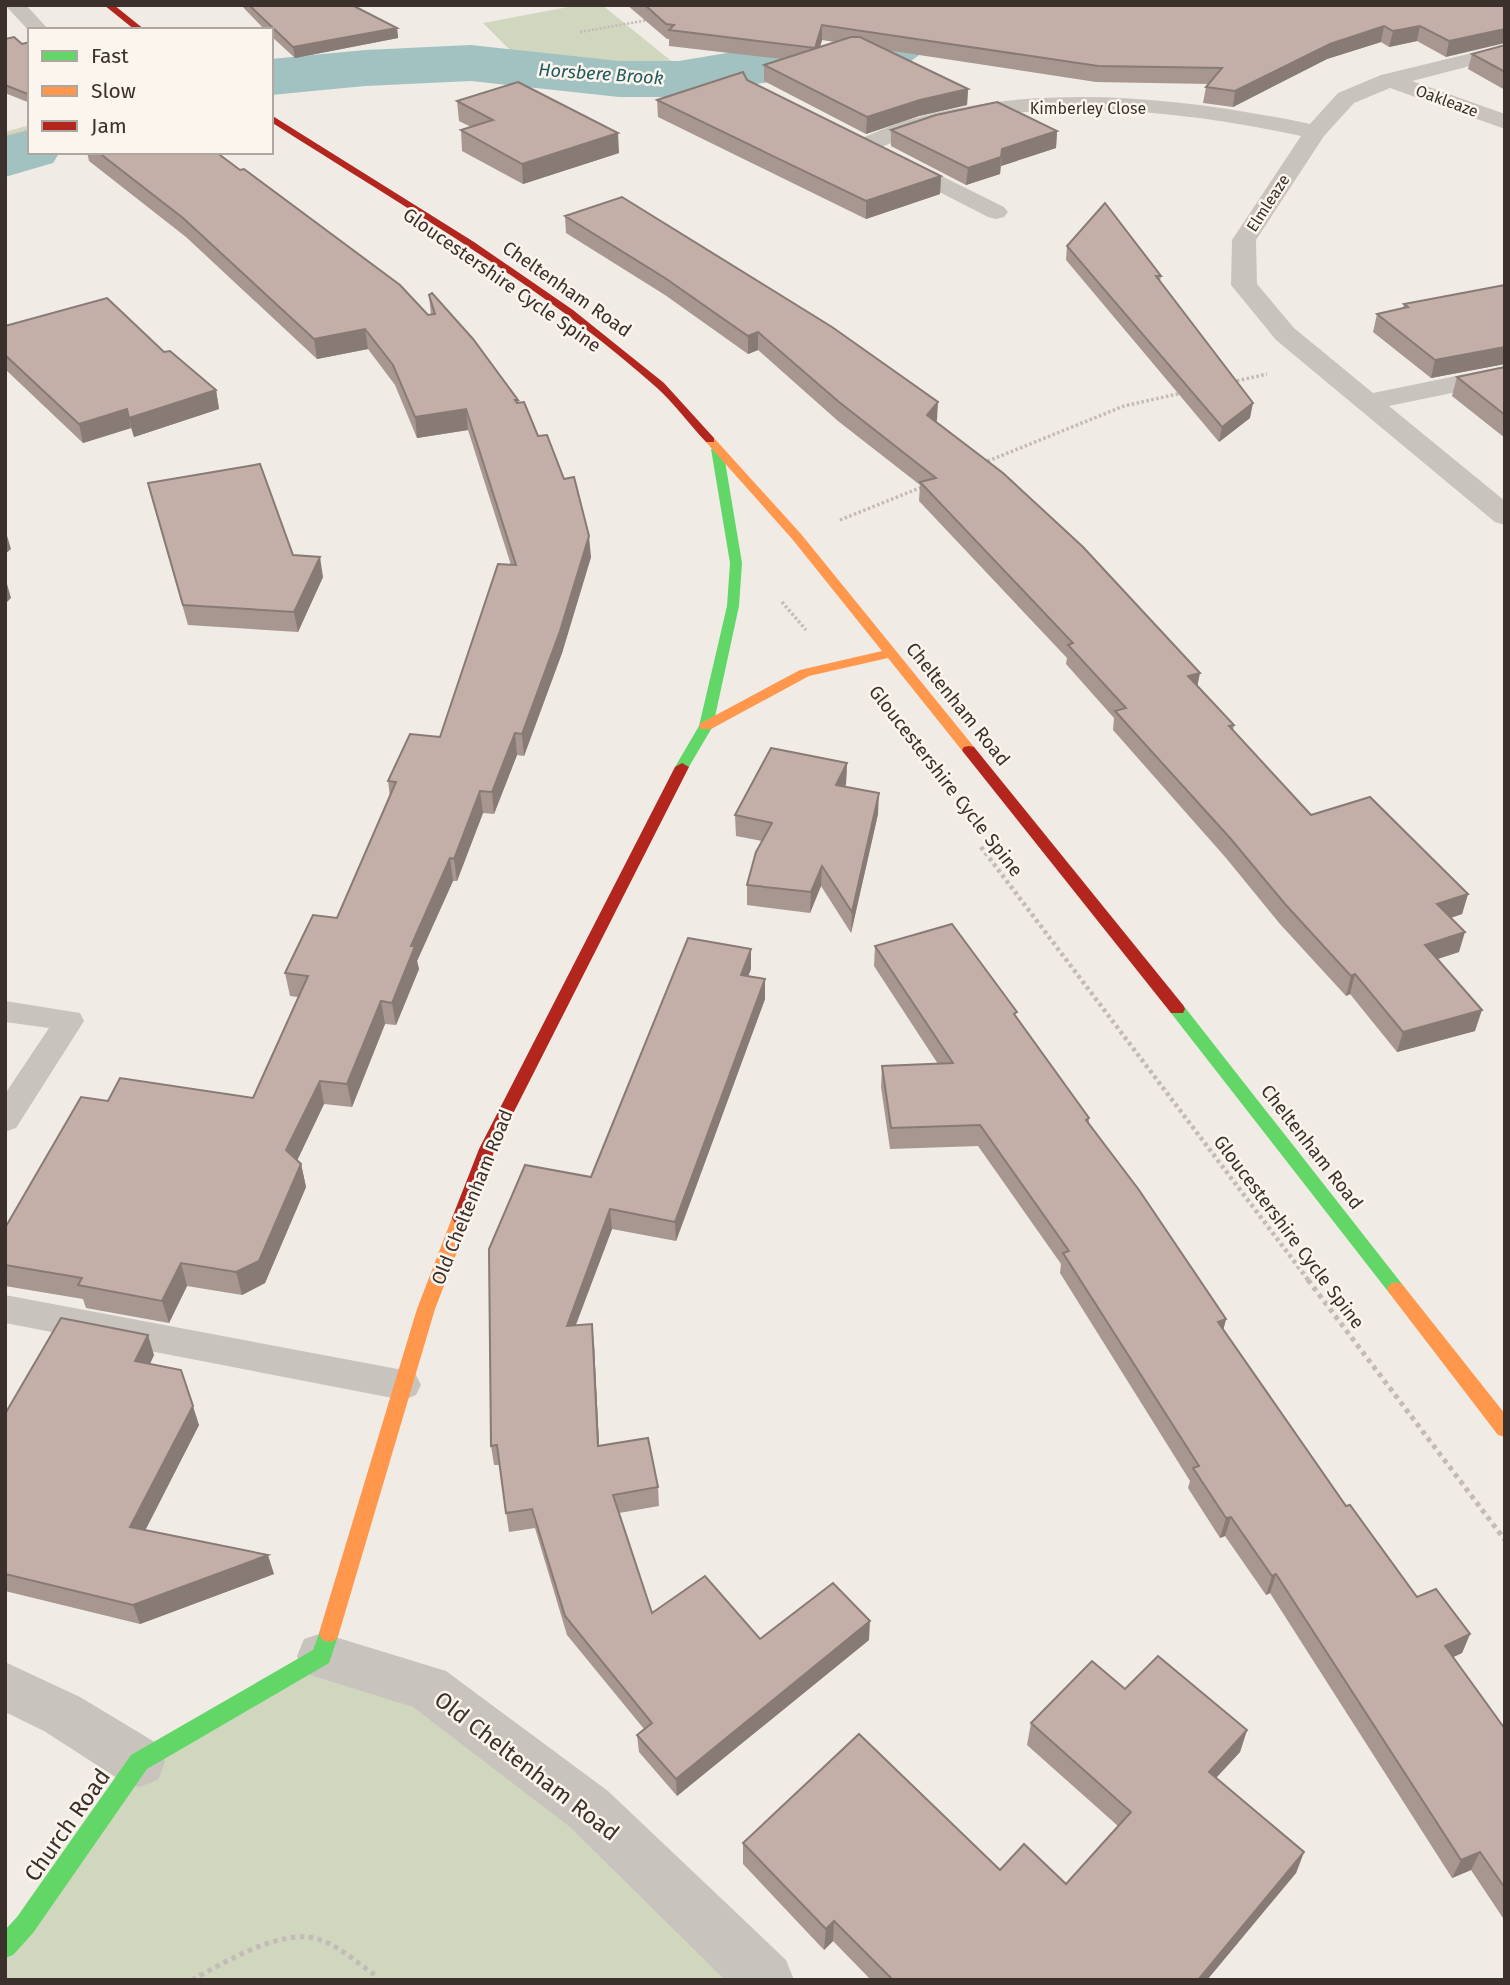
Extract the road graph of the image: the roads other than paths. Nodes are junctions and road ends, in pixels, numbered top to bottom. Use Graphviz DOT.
graph roads {
  1 [pos="15,5"];
  2 [pos="107,5"];
  3 [pos="37,28"];
  4 [pos="138,28"];
  5 [pos="1505,51"];
  6 [pos="1390,80"];
  7 [pos="273,119"];
  8 [pos="1505,122"];
  9 [pos="1315,132"];
  10 [pos="840,133"];
  11 [pos="864,145"];
  12 [pos="996,212"];
  13 [pos="1505,374"];
  14 [pos="1369,402"];
  15 [pos="718,449"];
  16 [pos="1505,516"];
  17 [pos="891,653"];
  18 [pos="706,726"];
  19 [pos="5,1011"];
  20 [pos="5,1120"];
  21 [pos="5,1309"];
  22 [pos="403,1385"];
  23 [pos="1505,1429"];
  24 [pos="322,1656"];
  25 [pos="5,1686"];
  26 [pos="139,1762"];
  27 [pos="5,1947"];
  28 [pos="766,1980"];
  1 -- 3 [label="street"];
  2 -- 4 [label="main road"];
  5 -- 6 [label="street, Elmleaze"];
  6 -- 8 [label="street, Oakleaze"];
  6 -- 9 [label="street, Elmleaze"];
  7 -- 15 [label="main road, Cheltenham Road"];
  9 -- 11 [label="street, Kimberley Close"];
  9 -- 14 [label="street, Elmleaze"];
  10 -- 11 [label="street"];
  11 -- 12 [label="street"];
  13 -- 14 [label="street"];
  14 -- 16 [label="street, Elmleaze"];
  15 -- 17 [label="main road, Cheltenham Road"];
  15 -- 18 [label="main road, Old Cheltenham Road"];
  17 -- 18 [label="main road"];
  17 -- 23 [label="main road, Cheltenham Road"];
  18 -- 22 [label="main road, Old Cheltenham Road"];
  19 -- 20 [label="lane"];
  21 -- 22 [label="lane"];
  22 -- 24 [label="main road, Old Cheltenham Road"];
  24 -- 26 [label="main road"];
  24 -- 28 [label="street, Old Cheltenham Road"];
  25 -- 26 [label="street"];
  26 -- 27 [label="main road, Church Road"];
}
